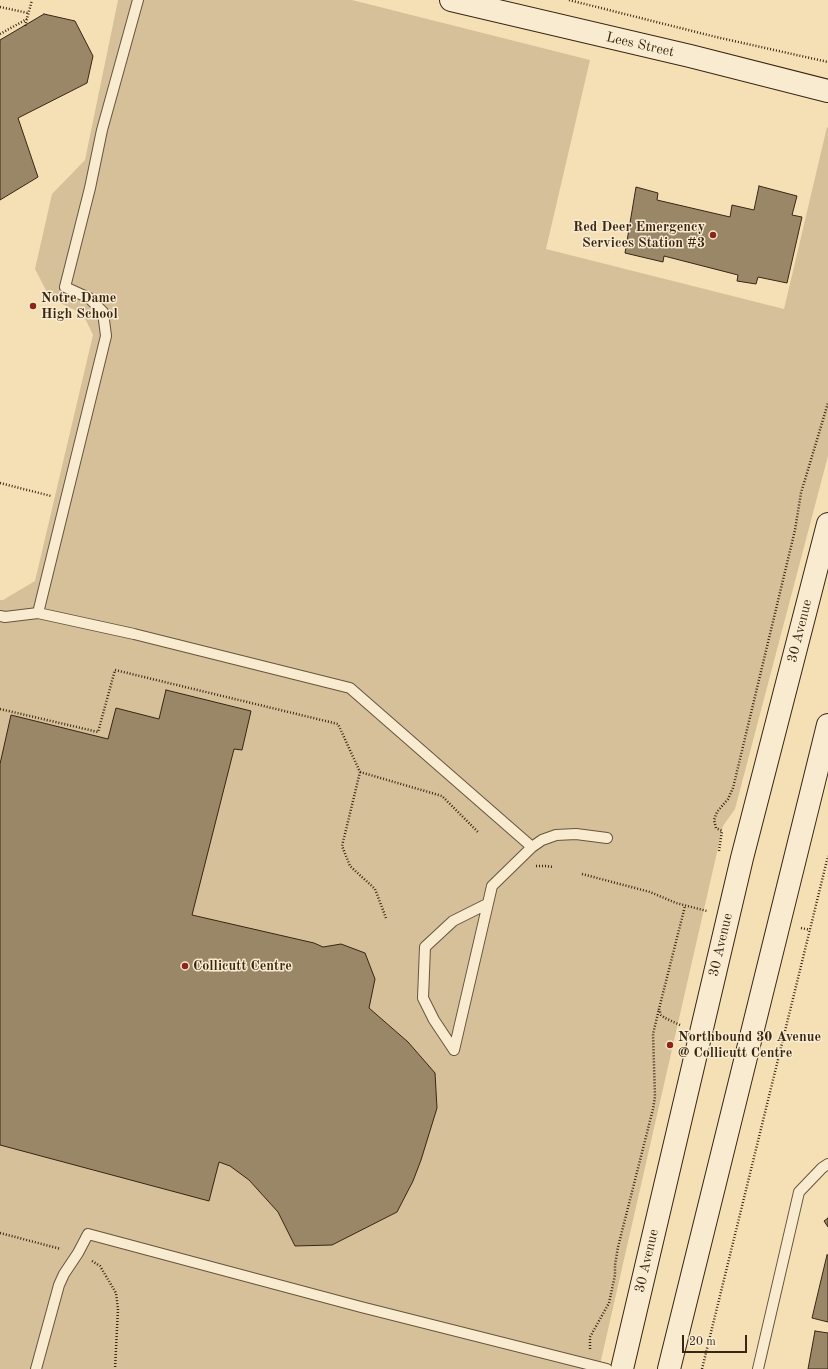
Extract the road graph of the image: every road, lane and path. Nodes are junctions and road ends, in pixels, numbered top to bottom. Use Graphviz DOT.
graph roads {
  1 [pos="32,0"];
  2 [pos="138,0"];
  3 [pos="451,0"];
  4 [pos="568,0"];
  5 [pos="0,7"];
  6 [pos="28,13"];
  7 [pos="26,19"];
  8 [pos="25,26"];
  9 [pos="0,34"];
  10 [pos="828,62"];
  11 [pos="828,92"];
  12 [pos="828,403"];
  13 [pos="0,483"];
  14 [pos="66,500"];
  15 [pos="828,524"];
  16 [pos="38,613"];
  17 [pos="0,616"];
  18 [pos="0,709"];
  19 [pos="828,725"];
  20 [pos="360,772"];
  21 [pos="722,830"];
  22 [pos="478,832"];
  23 [pos="607,838"];
  24 [pos="532,846"];
  25 [pos="828,856"];
  26 [pos="534,867"];
  27 [pos="553,867"];
  28 [pos="582,874"];
  29 [pos="487,904"];
  30 [pos="685,906"];
  31 [pos="729,911"];
  32 [pos="386,918"];
  33 [pos="659,1009"];
  34 [pos="680,1025"];
  35 [pos="828,1164"];
  36 [pos="0,1233"];
  37 [pos="78,1253"];
  38 [pos="590,1349"];
  39 [pos="36,1369"];
  40 [pos="115,1369"];
  41 [pos="607,1369"];
  42 [pos="622,1369"];
  43 [pos="669,1369"];
  44 [pos="702,1369"];
  45 [pos="758,1369"];
  1 -- 6 [label="path"];
  2 -- 14 [label="lane"];
  3 -- 11 [label="main road, Lees Street"];
  4 -- 10 [label="path"];
  5 -- 6 [label="path"];
  6 -- 7 [label="path"];
  7 -- 8 [label="path"];
  7 -- 9 [label="path"];
  12 -- 21 [label="path"];
  13 -- 14 [label="path"];
  14 -- 16 [label="lane"];
  15 -- 31 [label="main road, 30 Avenue"];
  16 -- 17 [label="lane"];
  16 -- 24 [label="lane"];
  18 -- 20 [label="path"];
  19 -- 43 [label="main road"];
  20 -- 22 [label="path"];
  20 -- 32 [label="path"];
  23 -- 24 [label="lane"];
  24 -- 29 [label="lane"];
  25 -- 44 [label="path"];
  26 -- 27 [label="path"];
  28 -- 30 [label="path"];
  29 -- 29 [label="lane"];
  30 -- 31 [label="path"];
  30 -- 33 [label="path"];
  31 -- 42 [label="main road, 30 Avenue"];
  33 -- 34 [label="path"];
  33 -- 38 [label="path"];
  35 -- 45 [label="lane"];
  36 -- 37 [label="path"];
  37 -- 39 [label="lane"];
  37 -- 40 [label="path"];
  37 -- 41 [label="lane"];
}
